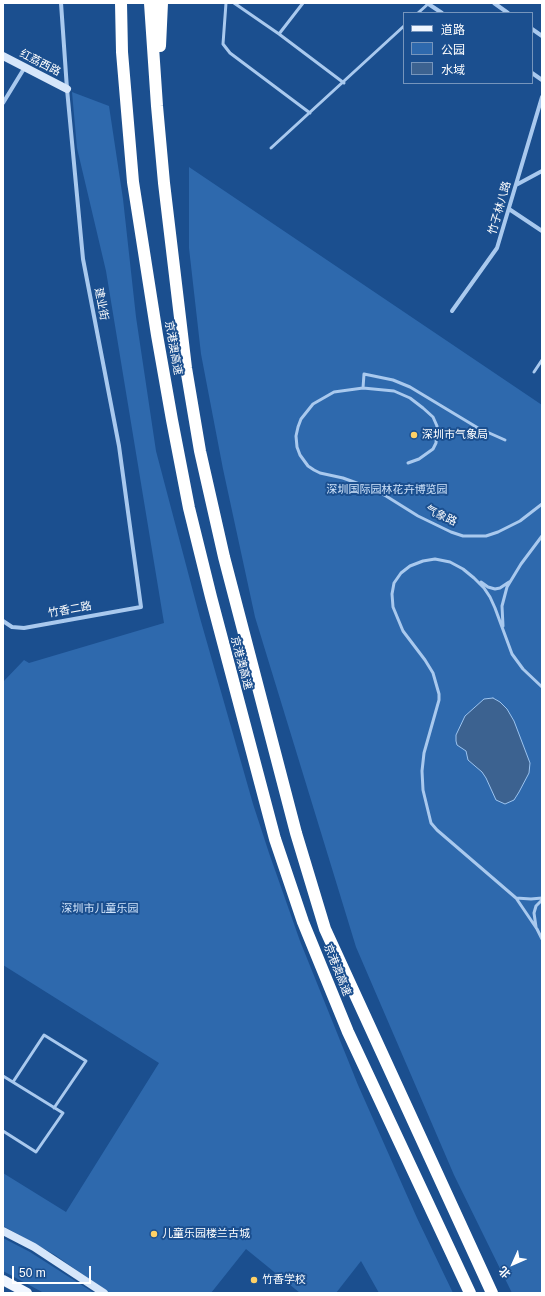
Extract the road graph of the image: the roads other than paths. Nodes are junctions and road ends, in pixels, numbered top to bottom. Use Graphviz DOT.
graph roads {
  1 [pos="61,3"];
  2 [pos="117,3"];
  3 [pos="120,3"];
  4 [pos="150,3"];
  5 [pos="162,3"];
  6 [pos="226,3"];
  7 [pos="234,3"];
  8 [pos="303,3"];
  9 [pos="428,3"];
  10 [pos="494,3"];
  11 [pos="419,12"];
  12 [pos="441,12"];
  13 [pos="507,12"];
  14 [pos="403,27"];
  15 [pos="533,30"];
  16 [pos="279,34"];
  17 [pos="542,36"];
  18 [pos="122,52"];
  19 [pos="3,56"];
  20 [pos="25,67"];
  21 [pos="533,74"];
  22 [pos="542,80"];
  23 [pos="344,82"];
  24 [pos="67,89"];
  25 [pos="542,98"];
  26 [pos="3,103"];
  27 [pos="157,106"];
  28 [pos="310,113"];
  29 [pos="271,148"];
  30 [pos="542,171"];
  31 [pos="516,186"];
  32 [pos="509,209"];
  33 [pos="542,231"];
  34 [pos="452,312"];
  35 [pos="542,360"];
  36 [pos="534,372"];
  37 [pos="362,388"];
  38 [pos="505,440"];
  39 [pos="408,463"];
  40 [pos="542,504"];
  41 [pos="542,536"];
  42 [pos="474,578"];
  43 [pos="511,579"];
  44 [pos="141,607"];
  45 [pos="3,621"];
  46 [pos="504,633"];
  47 [pos="542,687"];
  48 [pos="516,898"];
  49 [pos="542,899"];
  50 [pos="537,929"];
  51 [pos="542,939"];
  52 [pos="3,1076"];
  53 [pos="13,1082"];
  54 [pos="54,1108"];
  55 [pos="3,1131"];
  56 [pos="3,1231"];
  57 [pos="3,1280"];
  58 [pos="27,1293"];
  59 [pos="104,1293"];
  60 [pos="470,1293"];
  61 [pos="492,1293"];
  1 -- 24 [label="street, 建业街"];
  2 -- 18 [label="highway"];
  3 -- 18 [label="highway, 京港澳高速"];
  4 -- 27 [label="highway, 京港澳高速"];
  5 -- 27 [label="highway"];
  6 -- 28 [label="lane"];
  7 -- 16 [label="lane"];
  8 -- 16 [label="lane"];
  9 -- 11 [label="lane"];
  9 -- 12 [label="street"];
  10 -- 13 [label="street"];
  14 -- 23 [label="lane"];
  15 -- 17 [label="street"];
  16 -- 23 [label="lane"];
  18 -- 60 [label="highway, 京港澳高速"];
  19 -- 20 [label="main road, 红荔西路"];
  20 -- 24 [label="main road, 红荔西路"];
  20 -- 26 [label="street"];
  21 -- 22 [label="street"];
  23 -- 28 [label="lane"];
  24 -- 44 [label="street, 建业街"];
  25 -- 31 [label="street, 竹子林八路"];
  27 -- 61 [label="highway, 京港澳高速"];
  28 -- 29 [label="lane"];
  30 -- 31 [label="street"];
  31 -- 32 [label="street, 竹子林八路"];
  32 -- 33 [label="street"];
  32 -- 34 [label="street, 竹子林八路"];
  35 -- 36 [label="lane"];
  37 -- 38 [label="lane"];
  37 -- 39 [label="lane"];
  37 -- 40 [label="lane, 气象路"];
  41 -- 43 [label="lane"];
  42 -- 43 [label="lane"];
  42 -- 46 [label="lane"];
  42 -- 48 [label="lane"];
  43 -- 46 [label="lane"];
  44 -- 45 [label="street, 竹香二路"];
  46 -- 47 [label="lane"];
  48 -- 49 [label="lane"];
  48 -- 50 [label="lane"];
  49 -- 50 [label="lane"];
  50 -- 51 [label="lane"];
  52 -- 53 [label="lane"];
  53 -- 54 [label="lane"];
  53 -- 54 [label="lane"];
  54 -- 55 [label="lane"];
  56 -- 59 [label="main road"];
  57 -- 58 [label="main road"];
}
